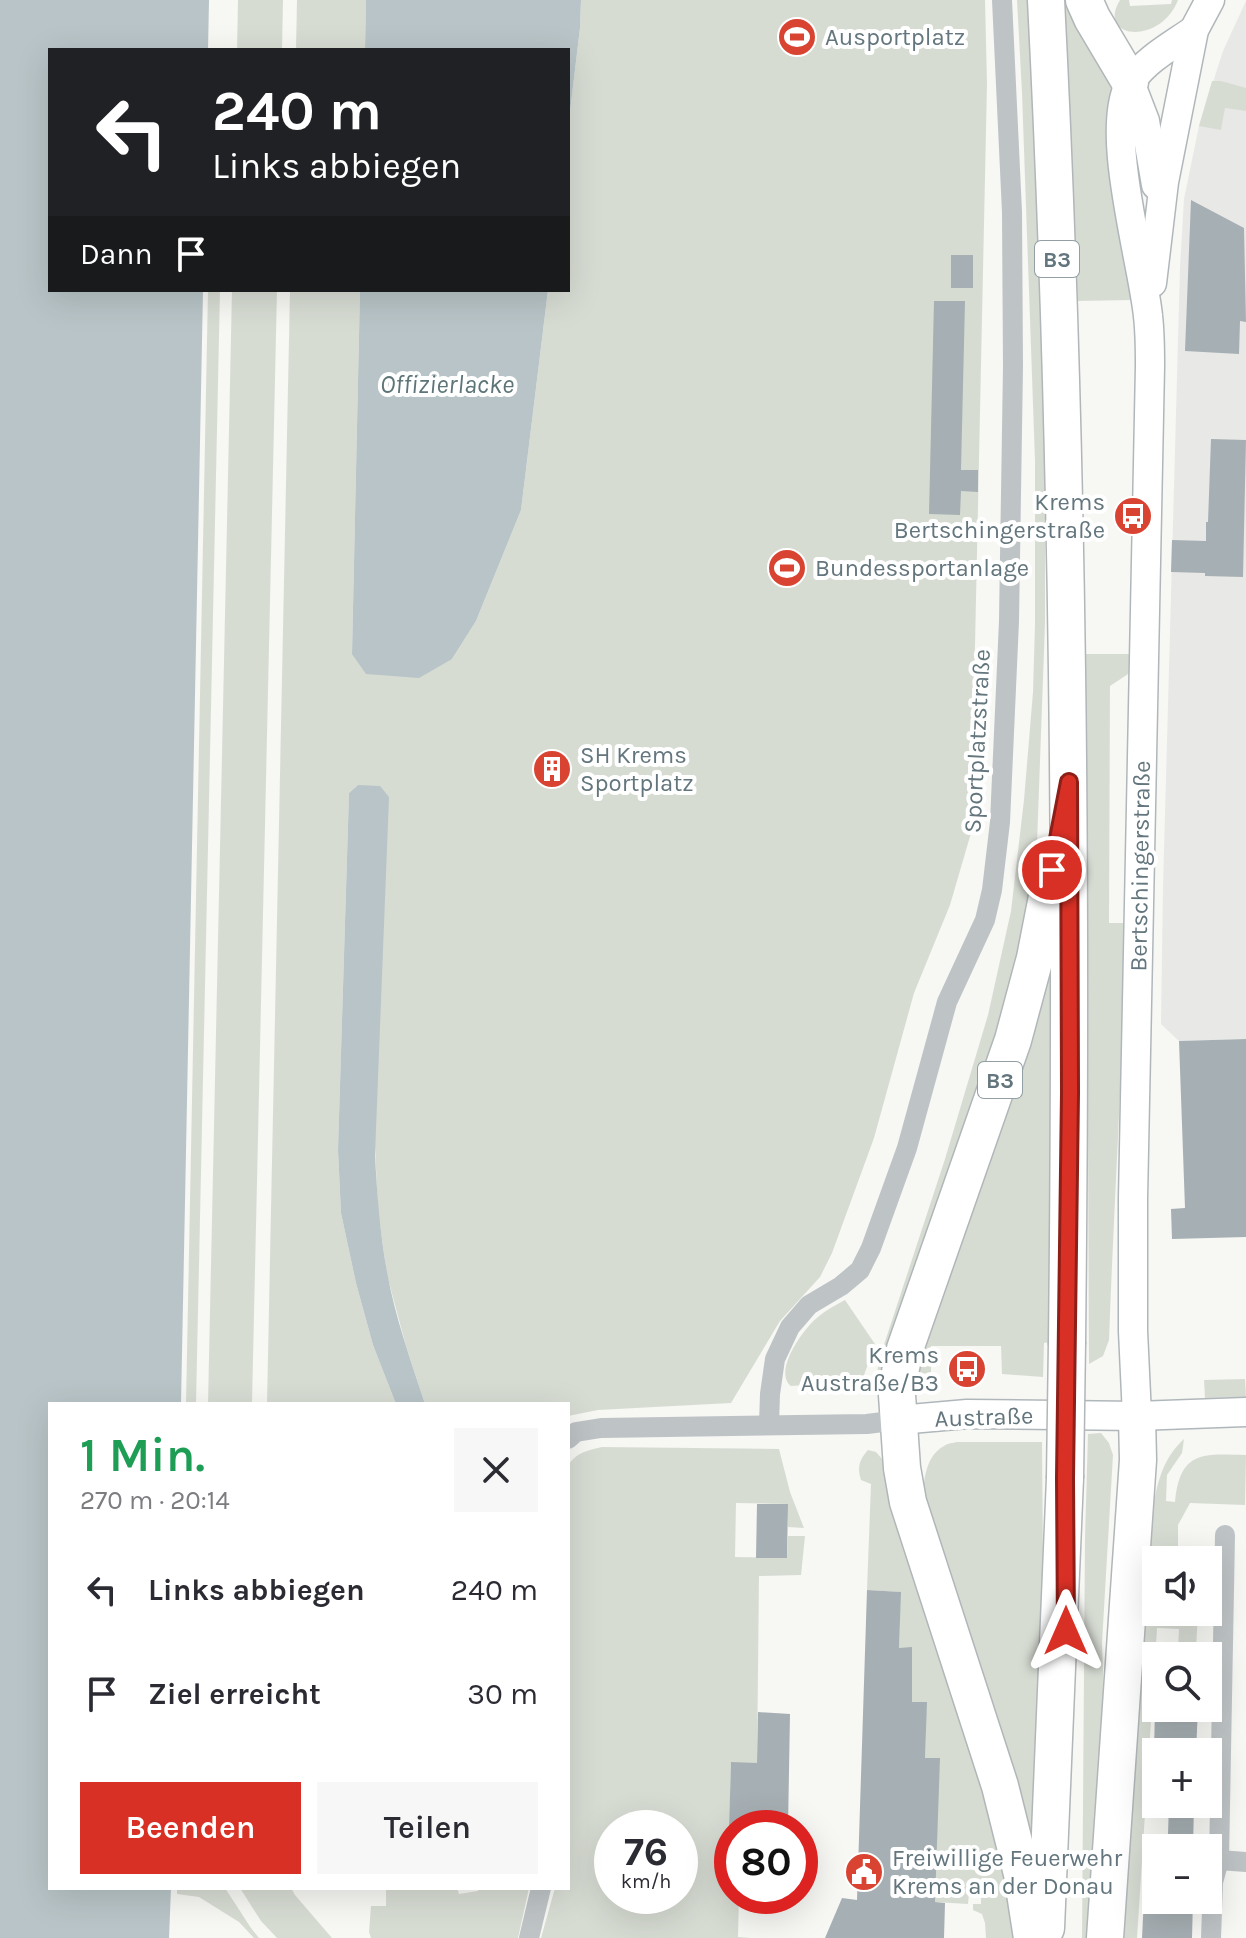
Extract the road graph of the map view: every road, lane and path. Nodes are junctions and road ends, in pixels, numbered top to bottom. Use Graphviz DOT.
graph roads {
  1 [pos="1002,0"];
  2 [pos="1046,0"];
  3 [pos="1084,0"];
  4 [pos="1210,0"];
  5 [pos="1194,30"];
  6 [pos="1130,82"];
  7 [pos="1159,214"];
  8 [pos="1148,315"];
  9 [pos="1069,782"];
  10 [pos="1246,1412"];
  11 [pos="1137,1416"];
  12 [pos="899,1420"];
  13 [pos="769,1424"];
  14 [pos="570,1437"];
  15 [pos="1065,1478"];
  16 [pos="1225,1535"];
  17 [pos="1219,1834"];
  18 [pos="1222,1860"];
  19 [pos="1246,1862"];
  20 [pos="541,1890"];
  21 [pos="1212,1914"];
  22 [pos="529,1938"];
  23 [pos="1032,1938"];
  24 [pos="1045,1938"];
  25 [pos="1066,1938"];
  26 [pos="1105,1938"];
  27 [pos="1211,1938"];
  1 -- 13 [label="street, Sportplatzstraße"];
  2 -- 9 [label="highway, B3"];
  3 -- 6 [label="highway"];
  4 -- 5 [label="street, Bertschingerstraße"];
  5 -- 6 [label="street, Bertschingerstraße"];
  5 -- 7 [label="street, Bertschingerstraße"];
  6 -- 7 [label="street, Bertschingerstraße"];
  6 -- 8 [label="street, Bertschingerstraße"];
  7 -- 8 [label="street, Bertschingerstraße"];
  8 -- 11 [label="street, Bertschingerstraße"];
  9 -- 12 [label="highway, B3"];
  9 -- 15 [label="highway, B3, bridge"];
  10 -- 11 [label="street, Austraße"];
  11 -- 12 [label="street, Austraße"];
  11 -- 26 [label="highway"];
  12 -- 13 [label="street, Austraße"];
  12 -- 23 [label="highway"];
  13 -- 14 [label="street, Austraße"];
  15 -- 24 [label="highway, B3"];
  15 -- 25 [label="highway, B3"];
  16 -- 17 [label="street"];
  18 -- 19 [label="street"];
  20 -- 22 [label="street"];
  21 -- 27 [label="street"];
}
